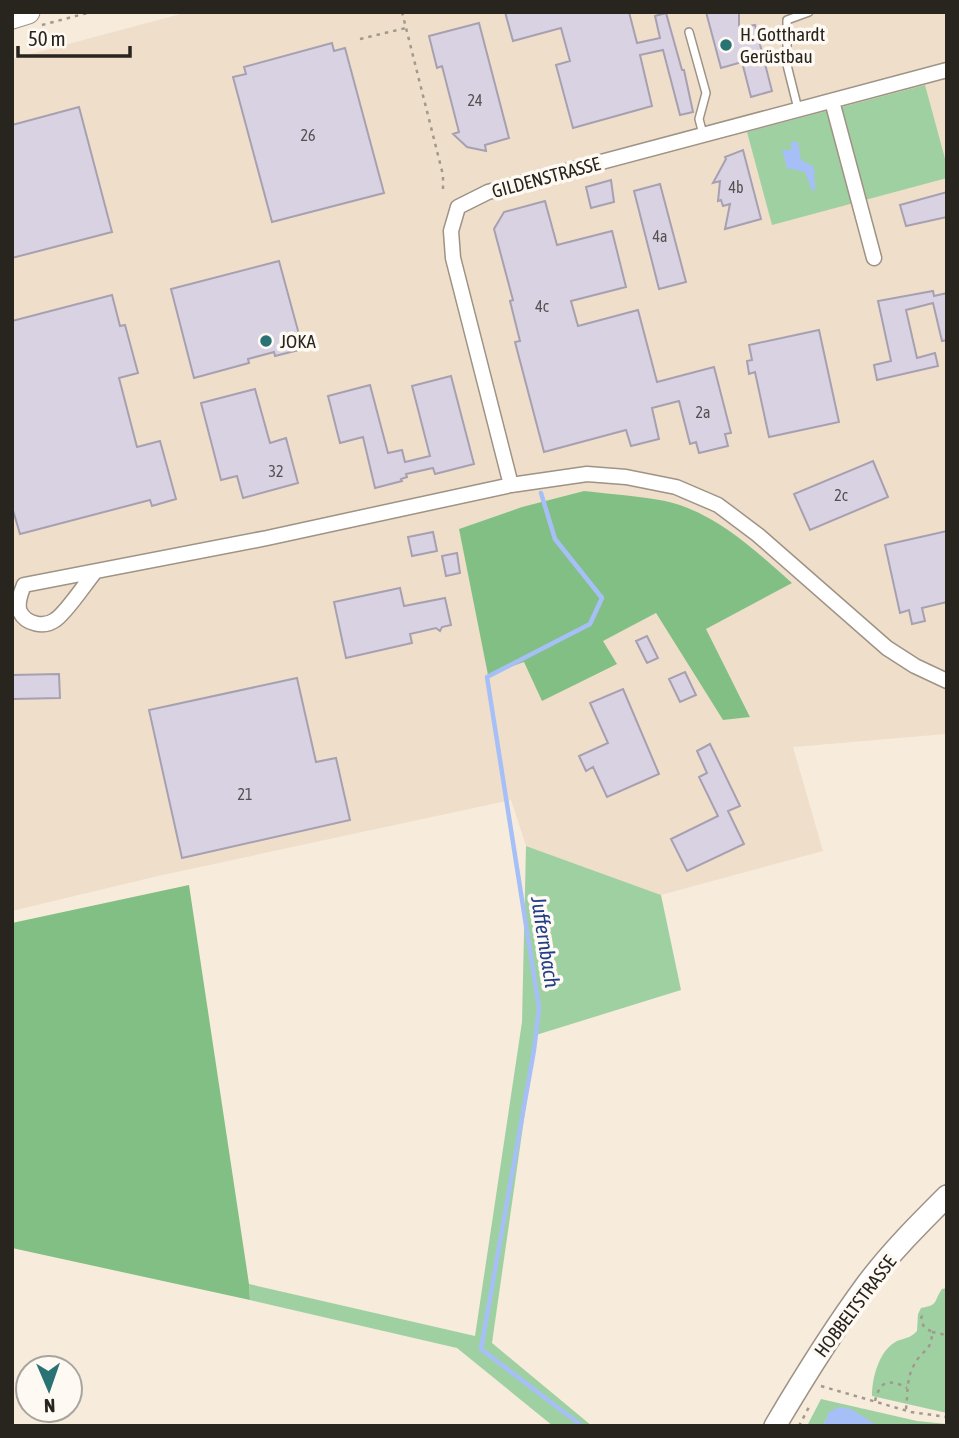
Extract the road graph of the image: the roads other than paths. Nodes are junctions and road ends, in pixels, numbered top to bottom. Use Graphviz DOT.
graph roads {
  1 [pos="809,12"];
  2 [pos="12,17"];
  3 [pos="33,19"];
  4 [pos="689,32"];
  5 [pos="947,70"];
  6 [pos="832,101"];
  7 [pos="798,110"];
  8 [pos="703,135"];
  9 [pos="874,258"];
  10 [pos="511,485"];
  11 [pos="94,573"];
  12 [pos="947,681"];
  13 [pos="947,1196"];
  14 [pos="775,1426"];
  1 -- 7 [label="lane"];
  2 -- 3 [label="main road"];
  4 -- 8 [label="lane"];
  5 -- 6 [label="street, GILDENSTRASSE"];
  6 -- 7 [label="street, GILDENSTRASSE"];
  6 -- 9 [label="street"];
  7 -- 8 [label="street, GILDENSTRASSE"];
  8 -- 10 [label="street, GILDENSTRASSE"];
  10 -- 11 [label="street"];
  10 -- 12 [label="street"];
  11 -- 11 [label="street"];
  13 -- 14 [label="street, HOBBELTSTRASSE"];
}
